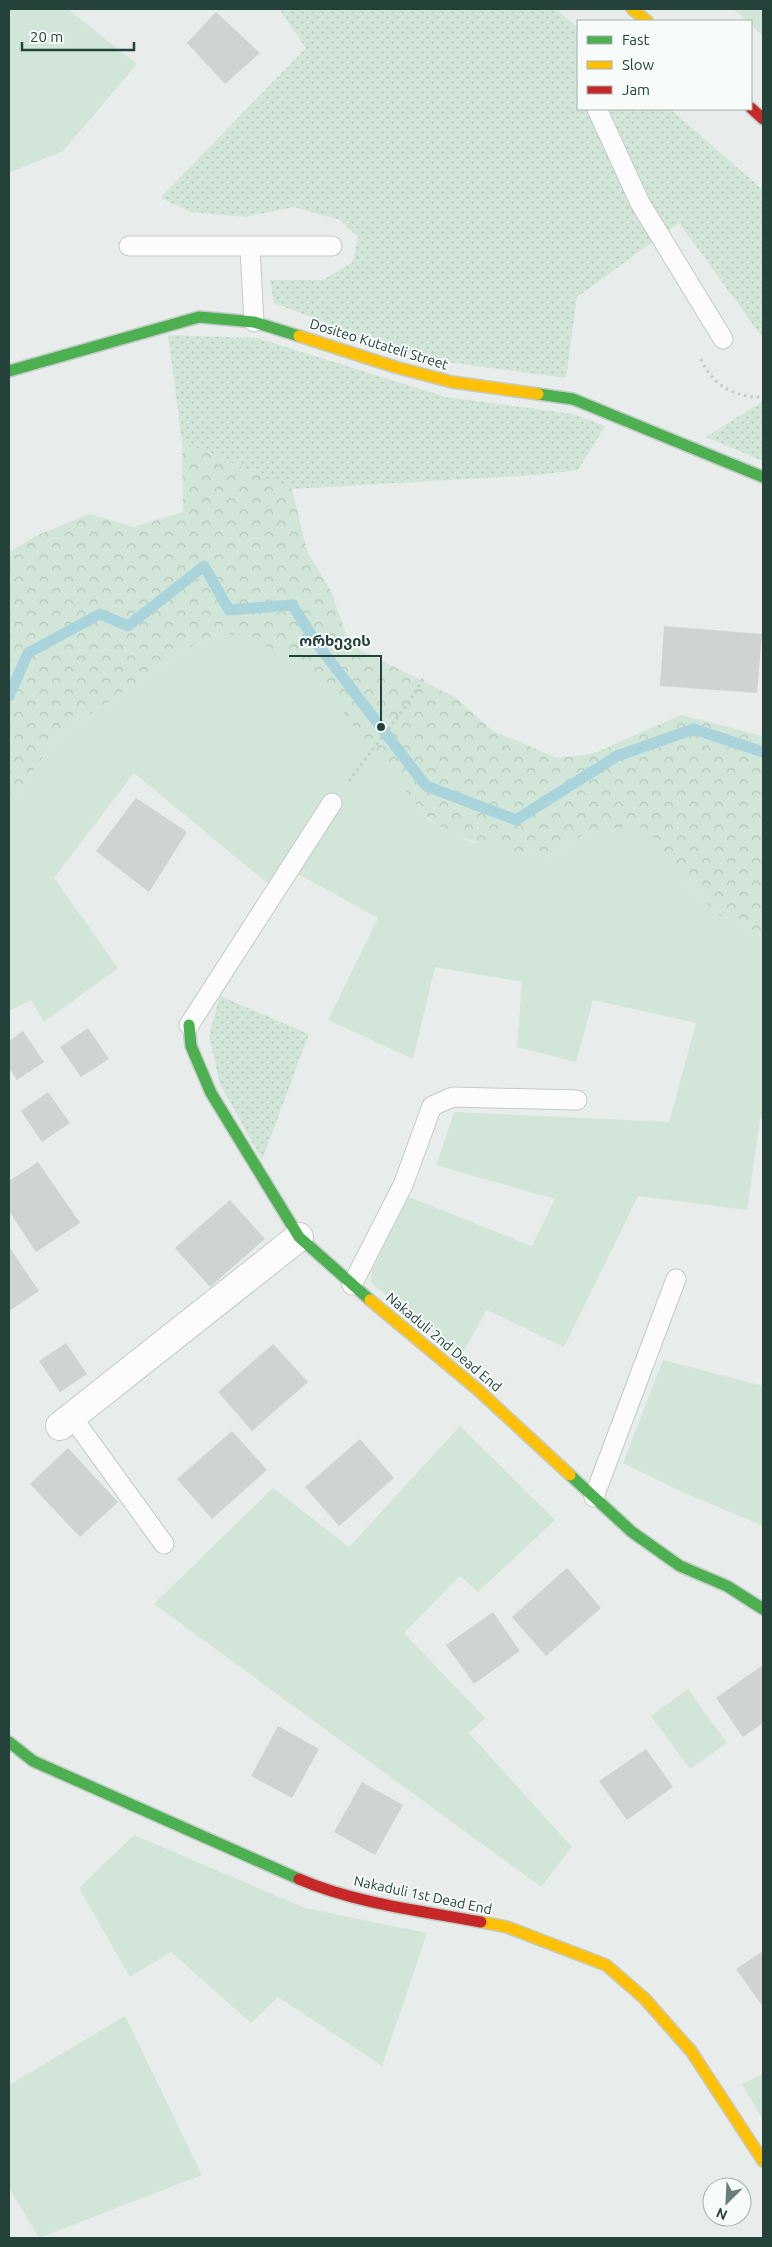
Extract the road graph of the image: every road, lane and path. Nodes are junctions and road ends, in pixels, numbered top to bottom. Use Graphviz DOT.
graph roads {
  1 [pos="752,109"];
  2 [pos="597,110"];
  3 [pos="763,118"];
  4 [pos="128,246"];
  5 [pos="332,246"];
  6 [pos="250,248"];
  7 [pos="254,322"];
  8 [pos="723,339"];
  9 [pos="9,371"];
  10 [pos="763,477"];
  11 [pos="425,676"];
  12 [pos="370,754"];
  13 [pos="332,803"];
  14 [pos="189,1025"];
  15 [pos="577,1100"];
  16 [pos="299,1237"];
  17 [pos="676,1279"];
  18 [pos="352,1285"];
  19 [pos="66,1421"];
  20 [pos="594,1497"];
  21 [pos="164,1544"];
  22 [pos="763,1609"];
  23 [pos="9,1742"];
  24 [pos="763,2161"];
  1 -- 3 [label="street"];
  2 -- 8 [label="lane"];
  4 -- 6 [label="lane"];
  5 -- 6 [label="lane"];
  6 -- 7 [label="lane"];
  7 -- 9 [label="street, Dositeo Kutateli Street"];
  7 -- 10 [label="street, Dositeo Kutateli Street"];
  11 -- 12 [label="path"];
  13 -- 14 [label="lane"];
  14 -- 16 [label="street, Nakaduli 2nd Dead End"];
  15 -- 18 [label="lane"];
  16 -- 18 [label="street, Nakaduli 2nd Dead End"];
  16 -- 19 [label="street"];
  17 -- 20 [label="lane"];
  18 -- 20 [label="street, Nakaduli 2nd Dead End"];
  19 -- 21 [label="lane"];
  20 -- 22 [label="street, Nakaduli 2nd Dead End"];
  23 -- 24 [label="street, Nakaduli 1st Dead End"];
}
